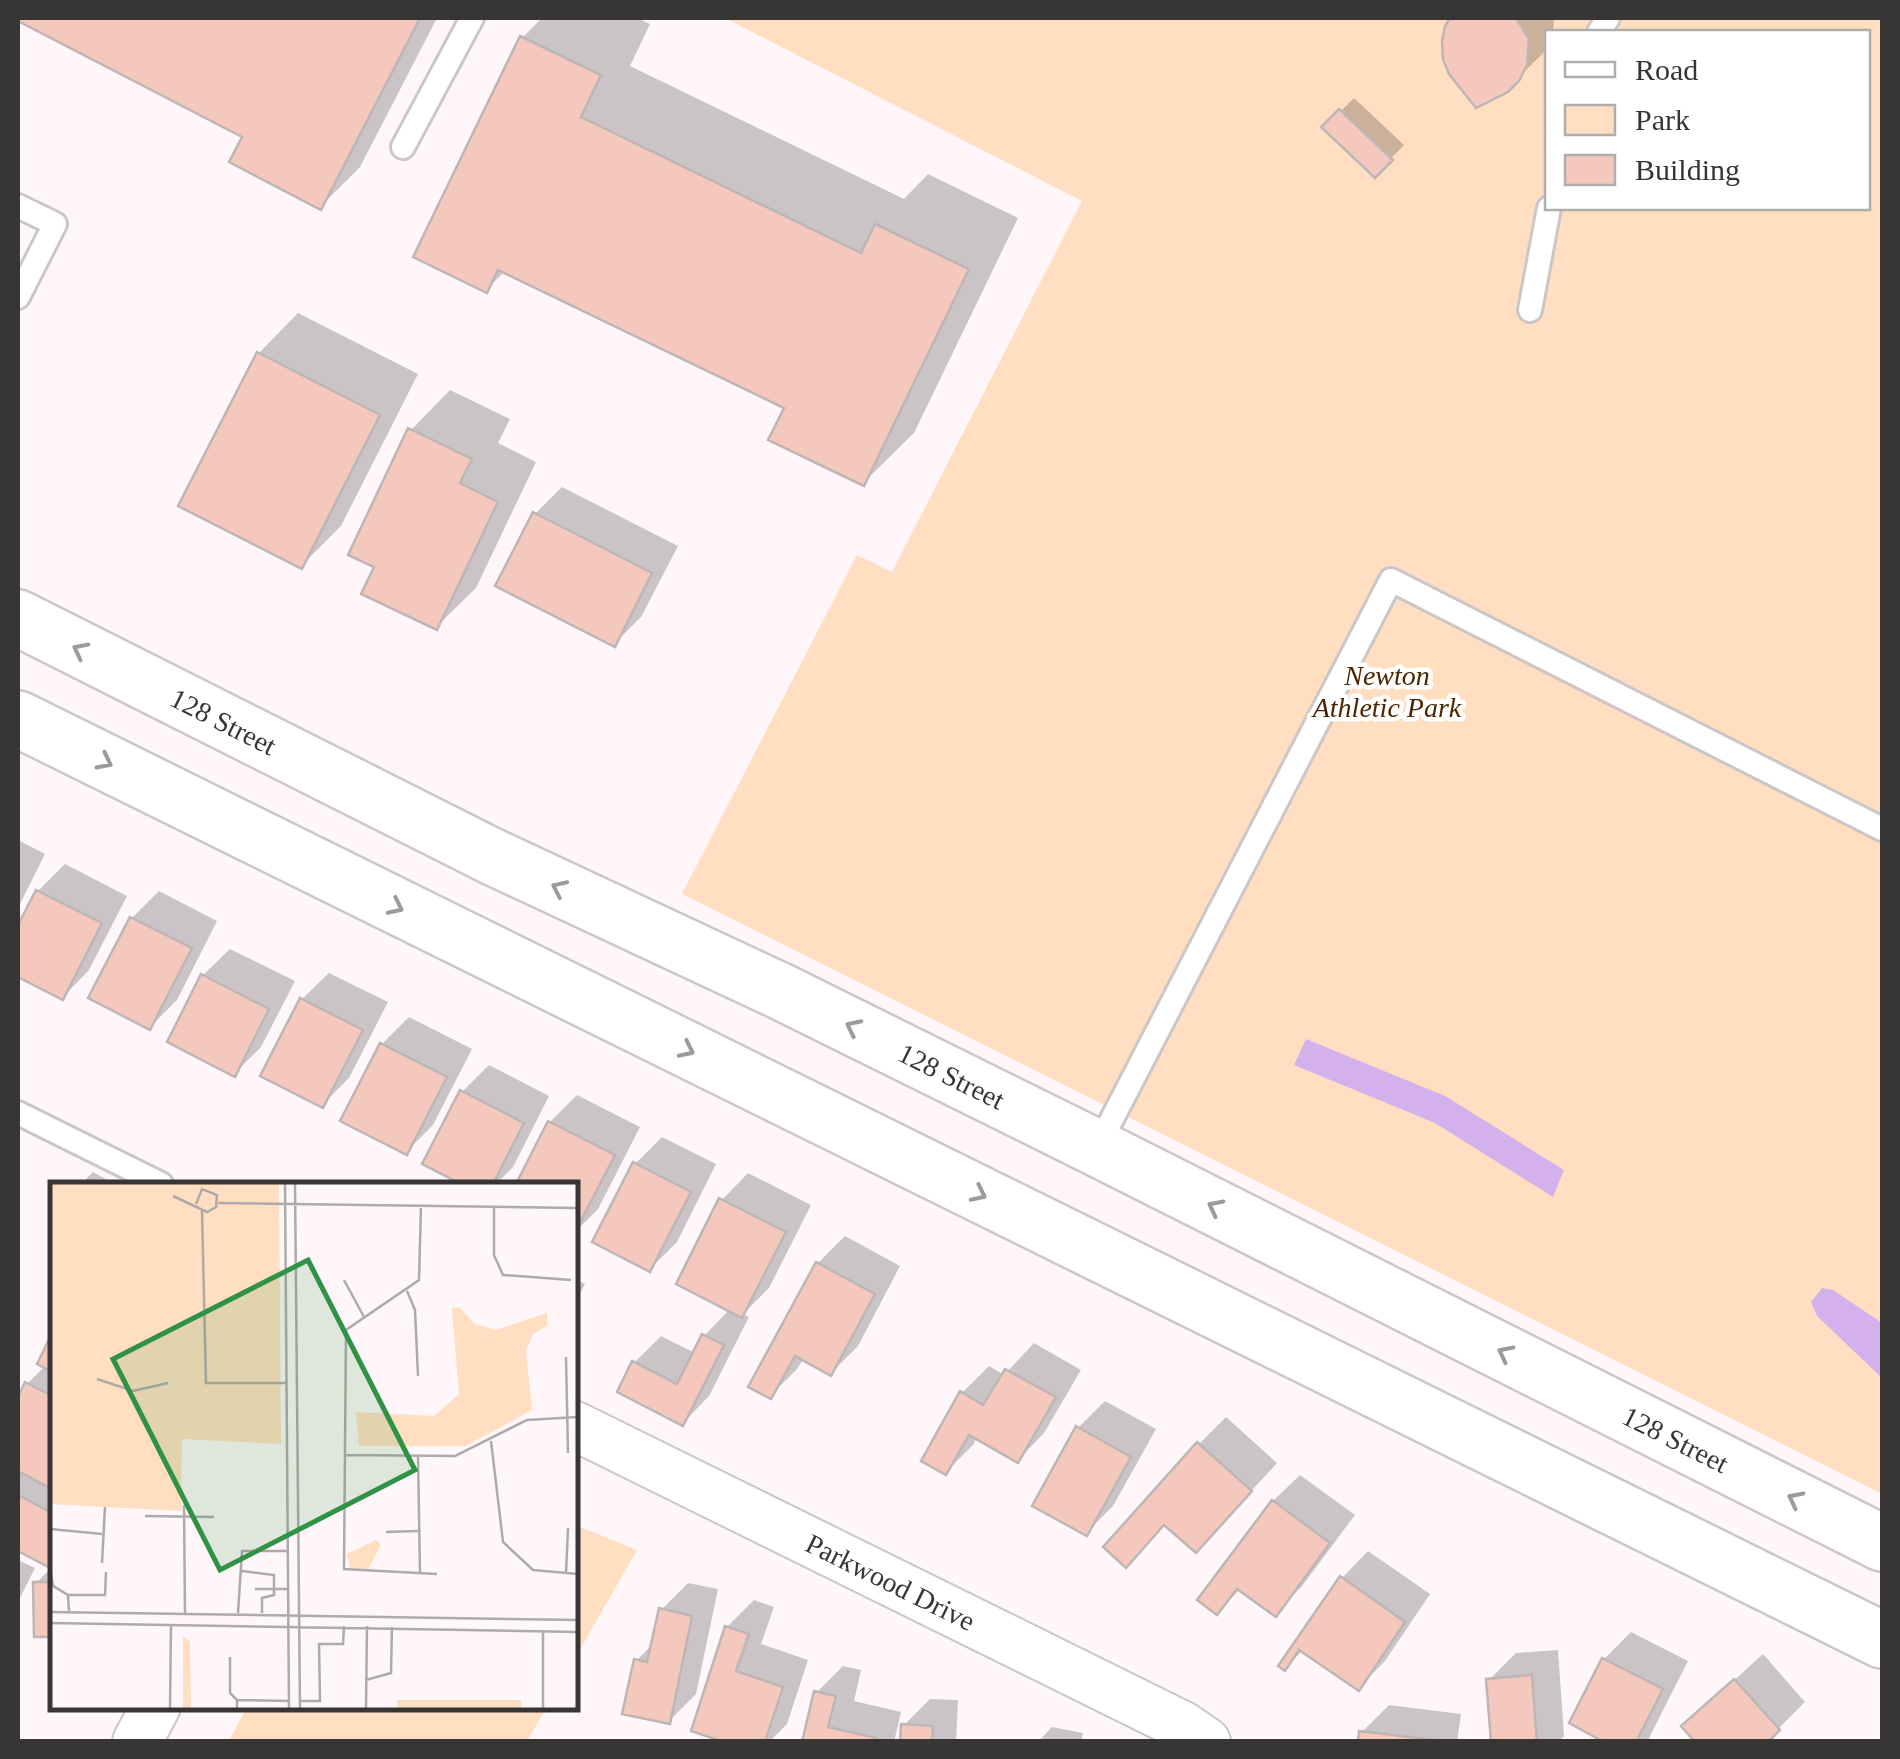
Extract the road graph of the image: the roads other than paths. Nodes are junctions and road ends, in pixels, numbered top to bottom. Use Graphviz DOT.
graph roads {
  1 [pos="472,18"];
  2 [pos="404,147"];
  3 [pos="18,206"];
  4 [pos="1550,210"];
  5 [pos="18,297"];
  6 [pos="1530,310"];
  7 [pos="18,618"];
  8 [pos="18,718"];
  9 [pos="1882,829"];
  10 [pos="18,1113"];
  11 [pos="1097,1148"];
  12 [pos="157,1182"];
  13 [pos="578,1427"];
  14 [pos="1882,1543"];
  15 [pos="1882,1640"];
  16 [pos="154,1709"];
  17 [pos="138,1742"];
  18 [pos="1206,1742"];
  1 -- 2 [label="lane"];
  3 -- 5 [label="lane"];
  4 -- 6 [label="lane"];
  11 -- 7 [label="main road, 128 Street, one-way"];
  8 -- 15 [label="main road, one-way"];
  9 -- 11 [label="lane"];
  10 -- 12 [label="lane"];
  14 -- 11 [label="main road, 128 Street, one-way"];
  13 -- 18 [label="street, Parkwood Drive"];
  16 -- 17 [label="street"];
}
